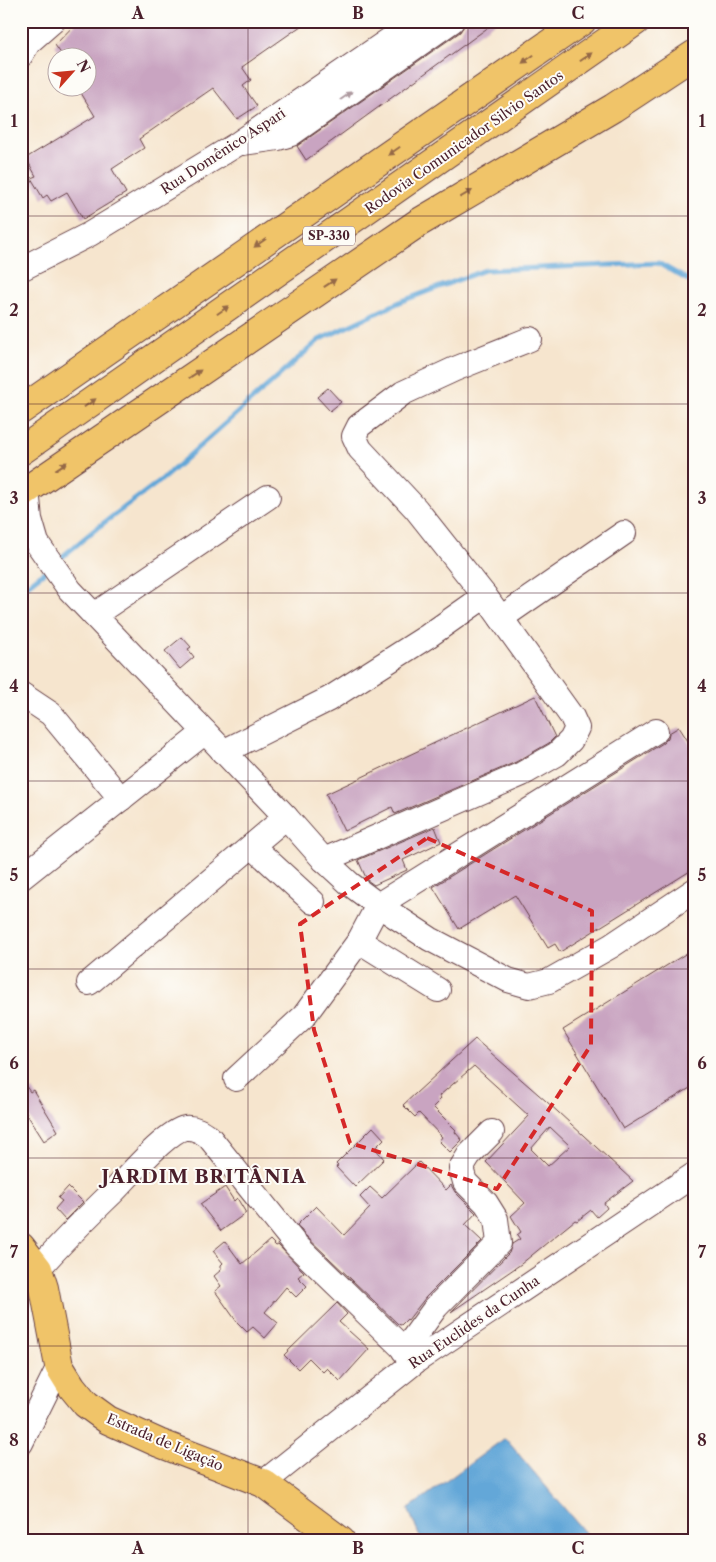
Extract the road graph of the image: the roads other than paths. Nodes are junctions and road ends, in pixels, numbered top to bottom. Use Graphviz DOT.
graph roads {
  1 [pos="53,21"];
  2 [pos="417,21"];
  3 [pos="452,21"];
  4 [pos="582,21"];
  5 [pos="636,21"];
  6 [pos="695,54"];
  7 [pos="21,55"];
  8 [pos="239,143"];
  9 [pos="21,268"];
  10 [pos="530,340"];
  11 [pos="106,351"];
  12 [pos="21,394"];
  13 [pos="21,410"];
  14 [pos="21,451"];
  15 [pos="24,492"];
  16 [pos="268,497"];
  17 [pos="624,534"];
  18 [pos="33,544"];
  19 [pos="485,596"];
  20 [pos="94,615"];
  21 [pos="502,618"];
  22 [pos="21,694"];
  23 [pos="656,731"];
  24 [pos="205,732"];
  25 [pos="223,752"];
  26 [pos="121,799"];
  27 [pos="286,817"];
  28 [pos="252,846"];
  29 [pos="324,860"];
  30 [pos="21,878"];
  31 [pos="695,890"];
  32 [pos="313,902"];
  33 [pos="378,905"];
  34 [pos="359,941"];
  35 [pos="89,983"];
  36 [pos="438,990"];
  37 [pos="236,1079"];
  38 [pos="492,1132"];
  39 [pos="695,1174"];
  40 [pos="21,1247"];
  41 [pos="38,1269"];
  42 [pos="410,1356"];
  43 [pos="59,1366"];
  44 [pos="21,1443"];
  45 [pos="263,1482"];
  46 [pos="341,1541"];
  1 -- 7 [label="street"];
  2 -- 8 [label="street, Rua Domênico Aspari"];
  8 -- 3 [label="street, one-way"];
  4 -- 11 [label="main road, SP-330, one-way"];
  14 -- 5 [label="main road, Rodovia Comunicador Silvio Santos / SP-330, one-way"];
  15 -- 6 [label="main road, one-way"];
  8 -- 9 [label="street, Rua Domênico Aspari"];
  10 -- 19 [label="street"];
  11 -- 12 [label="street"];
  11 -- 13 [label="main road, SP-330"];
  15 -- 18 [label="street"];
  16 -- 20 [label="street"];
  17 -- 21 [label="street"];
  18 -- 20 [label="street"];
  19 -- 21 [label="street"];
  19 -- 25 [label="street"];
  20 -- 24 [label="street"];
  21 -- 29 [label="street"];
  22 -- 26 [label="street"];
  23 -- 33 [label="street"];
  24 -- 25 [label="street"];
  24 -- 26 [label="street"];
  25 -- 27 [label="street"];
  26 -- 30 [label="street"];
  27 -- 28 [label="street"];
  27 -- 29 [label="street"];
  28 -- 32 [label="street"];
  28 -- 35 [label="street"];
  29 -- 33 [label="street"];
  31 -- 33 [label="street"];
  33 -- 34 [label="street"];
  34 -- 36 [label="street"];
  34 -- 37 [label="street"];
  38 -- 42 [label="street"];
  39 -- 42 [label="street, Rua Euclides da Cunha"];
  40 -- 41 [label="main road, Estrada de Ligação"];
  41 -- 42 [label="street"];
  41 -- 43 [label="main road, Estrada de Ligação"];
  42 -- 45 [label="street, Rua Euclides da Cunha"];
  43 -- 44 [label="street"];
  43 -- 45 [label="main road, Estrada de Ligação"];
  45 -- 46 [label="main road, Estrada de Ligação"];
}
